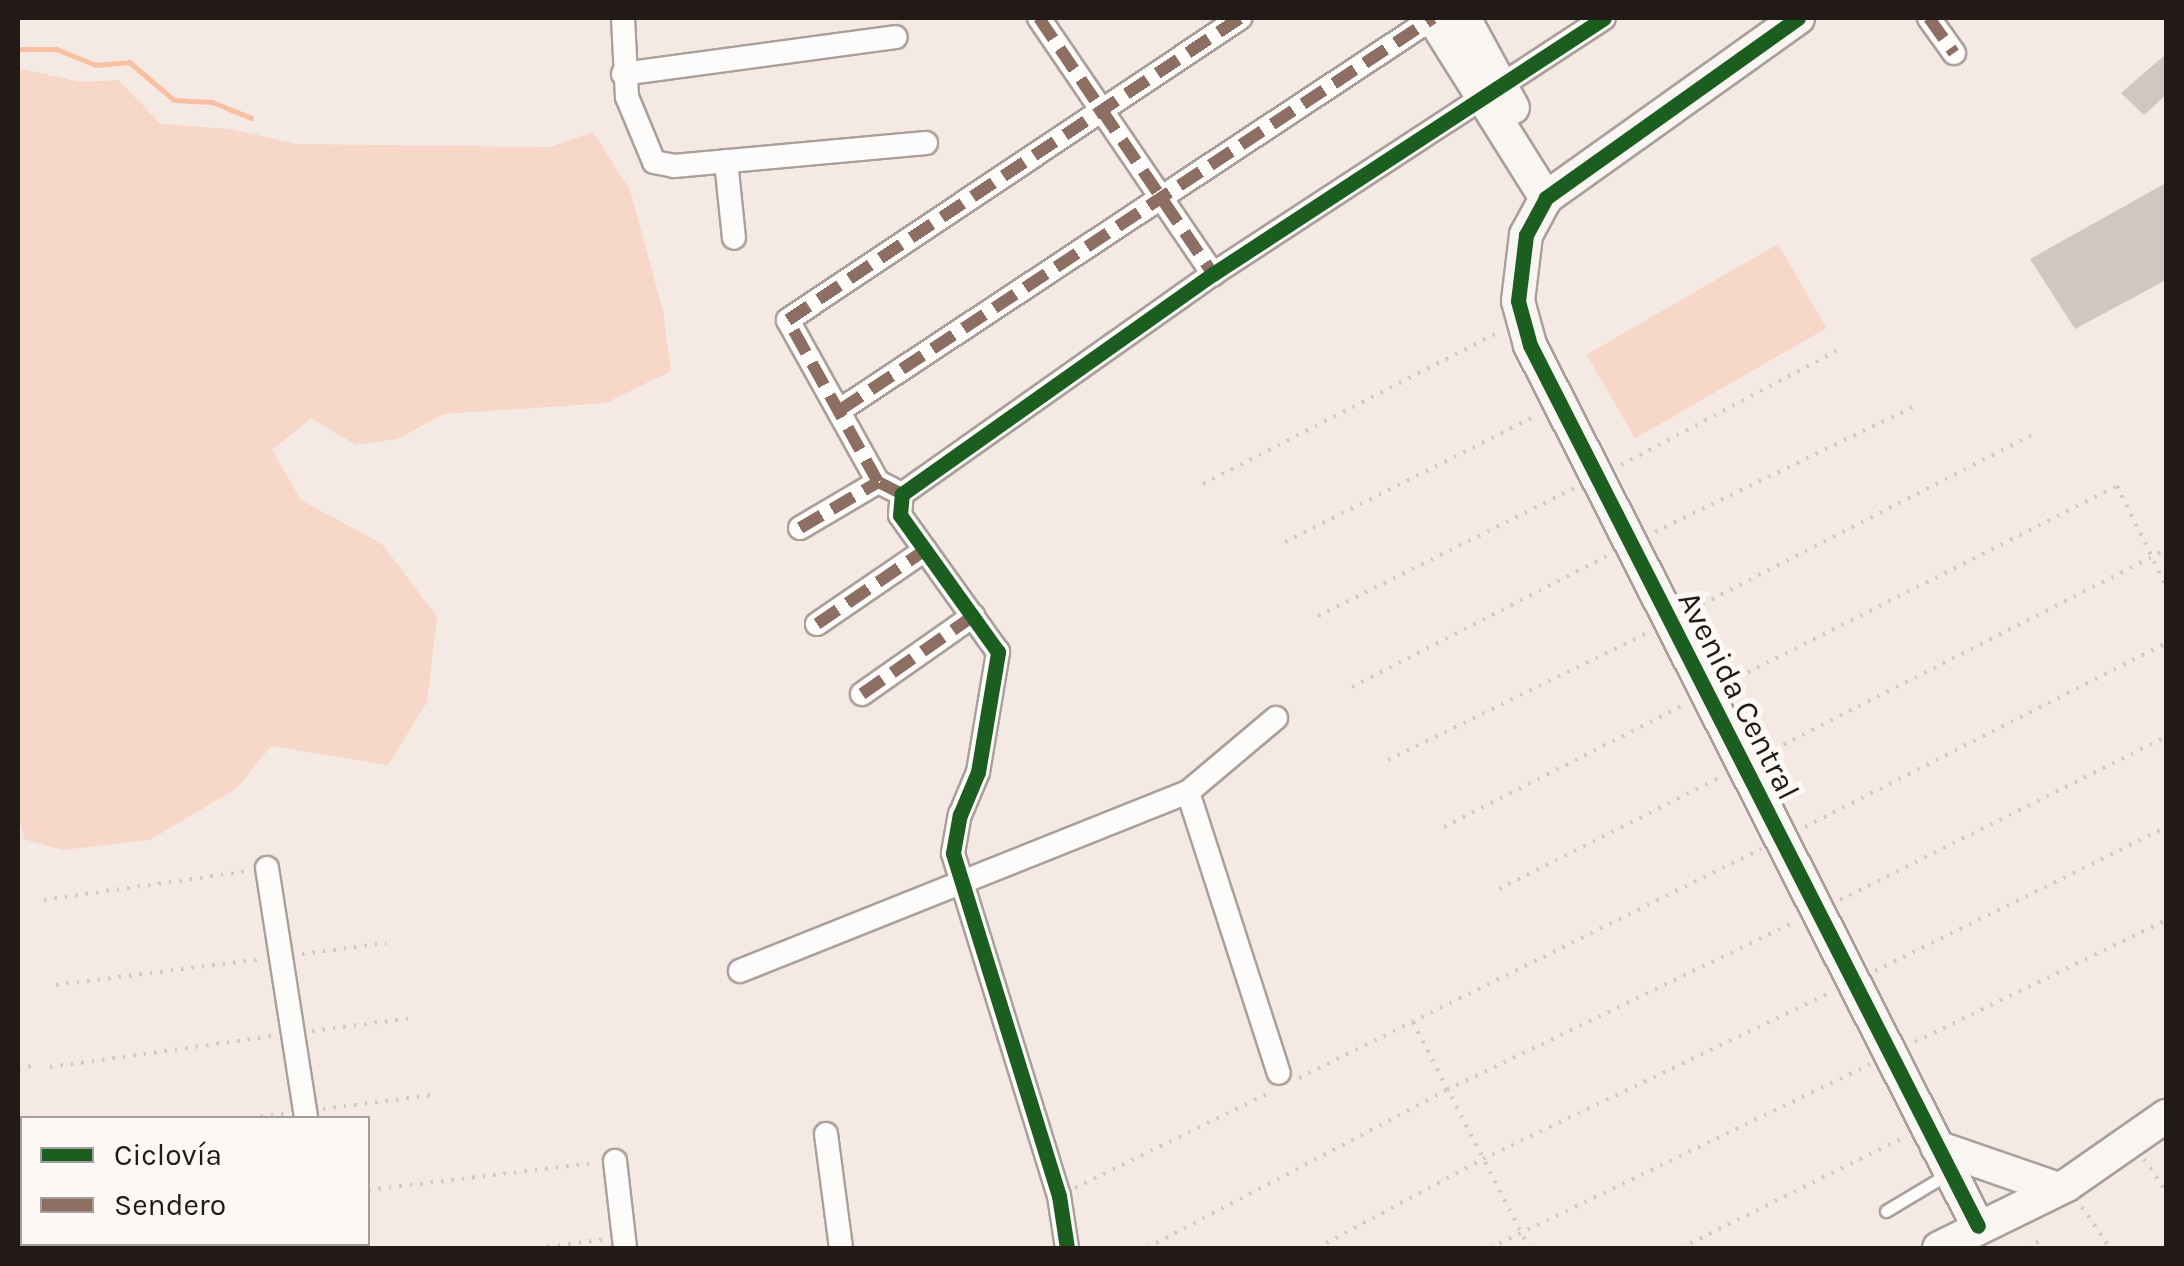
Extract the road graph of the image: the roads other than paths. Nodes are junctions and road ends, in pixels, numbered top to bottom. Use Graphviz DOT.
graph roads {
  1 [pos="623,18"];
  2 [pos="1040,18"];
  3 [pos="1240,18"];
  4 [pos="1433,18"];
  5 [pos="1464,18"];
  6 [pos="1604,18"];
  7 [pos="1798,18"];
  8 [pos="1929,18"];
  9 [pos="896,37"];
  10 [pos="1954,53"];
  11 [pos="623,74"];
  12 [pos="1491,91"];
  13 [pos="1100,107"];
  14 [pos="926,143"];
  15 [pos="726,161"];
  16 [pos="1553,191"];
  17 [pos="1159,198"];
  18 [pos="734,238"];
  19 [pos="1214,274"];
  20 [pos="840,410"];
  21 [pos="878,482"];
  22 [pos="902,494"];
  23 [pos="800,528"];
  24 [pos="925,550"];
  25 [pos="973,616"];
  26 [pos="818,624"];
  27 [pos="862,694"];
  28 [pos="1276,718"];
  29 [pos="1188,792"];
  30 [pos="266,868"];
  31 [pos="964,879"];
  32 [pos="740,971"];
  33 [pos="1279,1074"];
  34 [pos="305,1115"];
  35 [pos="2166,1116"];
  36 [pos="826,1134"];
  37 [pos="1942,1156"];
  38 [pos="615,1161"];
  39 [pos="2063,1187"];
  40 [pos="1886,1211"];
  41 [pos="1978,1226"];
  42 [pos="624,1243"];
  43 [pos="841,1248"];
  44 [pos="1067,1248"];
  45 [pos="1939,1248"];
  1 -- 11 [label="street"];
  2 -- 13 [label="street"];
  3 -- 13 [label="street"];
  4 -- 12 [label="street"];
  4 -- 17 [label="street"];
  5 -- 12 [label="street"];
  6 -- 12 [label="street"];
  7 -- 16 [label="street"];
  8 -- 10 [label="street"];
  9 -- 11 [label="street"];
  11 -- 15 [label="street"];
  12 -- 16 [label="street"];
  12 -- 19 [label="street"];
  13 -- 17 [label="street"];
  13 -- 20 [label="street"];
  14 -- 15 [label="street"];
  15 -- 18 [label="street"];
  16 -- 37 [label="street, Avenida Central"];
  17 -- 19 [label="street"];
  17 -- 20 [label="street"];
  19 -- 22 [label="street"];
  20 -- 21 [label="street"];
  21 -- 22 [label="street"];
  21 -- 23 [label="street"];
  22 -- 24 [label="street"];
  24 -- 25 [label="street"];
  24 -- 26 [label="street"];
  25 -- 27 [label="street"];
  25 -- 31 [label="street"];
  28 -- 29 [label="street"];
  29 -- 31 [label="street"];
  29 -- 33 [label="street"];
  30 -- 34 [label="street"];
  31 -- 32 [label="street"];
  31 -- 44 [label="street"];
  35 -- 39 [label="street"];
  36 -- 43 [label="street"];
  37 -- 39 [label="street"];
  37 -- 40 [label="lane"];
  37 -- 41 [label="street, Avenida Central"];
  37 -- 45 [label="street"];
  38 -- 42 [label="street"];
  39 -- 41 [label="street"];
  41 -- 45 [label="street"];
}
